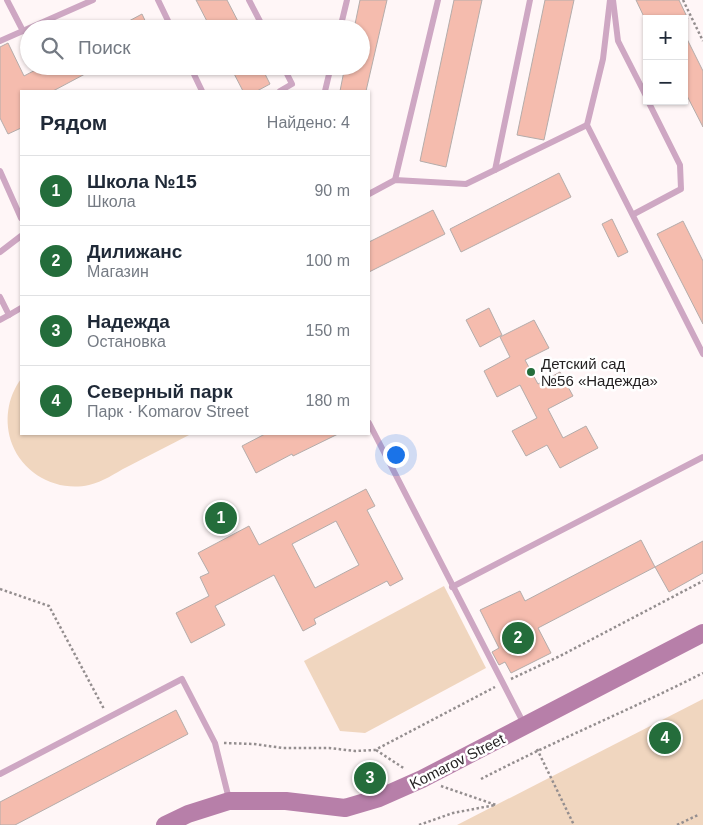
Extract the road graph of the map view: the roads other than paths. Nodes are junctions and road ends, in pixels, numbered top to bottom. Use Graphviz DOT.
graph roads {
  1 [pos="7,0"];
  2 [pos="93,0"];
  3 [pos="158,0"];
  4 [pos="249,0"];
  5 [pos="347,0"];
  6 [pos="438,0"];
  7 [pos="530,0"];
  8 [pos="611,0"];
  9 [pos="48,20"];
  10 [pos="168,20"];
  11 [pos="259,20"];
  12 [pos="342,20"];
  13 [pos="20,25"];
  14 [pos="20,32"];
  15 [pos="0,42"];
  16 [pos="194,75"];
  17 [pos="288,75"];
  18 [pos="329,75"];
  19 [pos="202,90"];
  20 [pos="282,90"];
  21 [pos="326,90"];
  22 [pos="643,90"];
  23 [pos="650,105"];
  24 [pos="587,125"];
  25 [pos="495,170"];
  26 [pos="0,171"];
  27 [pos="395,180"];
  28 [pos="370,193"];
  29 [pos="634,214"];
  30 [pos="20,216"];
  31 [pos="20,237"];
  32 [pos="0,252"];
  33 [pos="0,297"];
  34 [pos="20,309"];
  35 [pos="9,315"];
  36 [pos="0,320"];
  37 [pos="703,354"];
  38 [pos="370,425"];
  39 [pos="703,457"];
  40 [pos="452,587"];
  41 [pos="703,632"];
  42 [pos="525,726"];
  43 [pos="0,774"];
  44 [pos="229,801"];
  45 [pos="165,825"];
  1 -- 13 [label="lane"];
  2 -- 9 [label="lane"];
  3 -- 10 [label="lane"];
  4 -- 11 [label="lane"];
  5 -- 12 [label="lane"];
  6 -- 27 [label="lane"];
  7 -- 25 [label="lane"];
  8 -- 22 [label="lane"];
  8 -- 24 [label="lane"];
  14 -- 15 [label="lane"];
  16 -- 19 [label="lane"];
  17 -- 20 [label="lane"];
  18 -- 21 [label="lane"];
  23 -- 29 [label="lane"];
  24 -- 25 [label="lane"];
  24 -- 29 [label="lane"];
  25 -- 27 [label="lane"];
  26 -- 30 [label="lane"];
  27 -- 28 [label="lane"];
  29 -- 37 [label="lane"];
  31 -- 32 [label="lane"];
  33 -- 35 [label="lane"];
  34 -- 35 [label="lane"];
  35 -- 36 [label="lane"];
  38 -- 40 [label="lane"];
  39 -- 40 [label="lane"];
  40 -- 42 [label="lane"];
  41 -- 42 [label="street, Komarov Street"];
  42 -- 44 [label="street, Komarov Street"];
  43 -- 44 [label="lane"];
  44 -- 45 [label="street, Komarov Street"];
}
